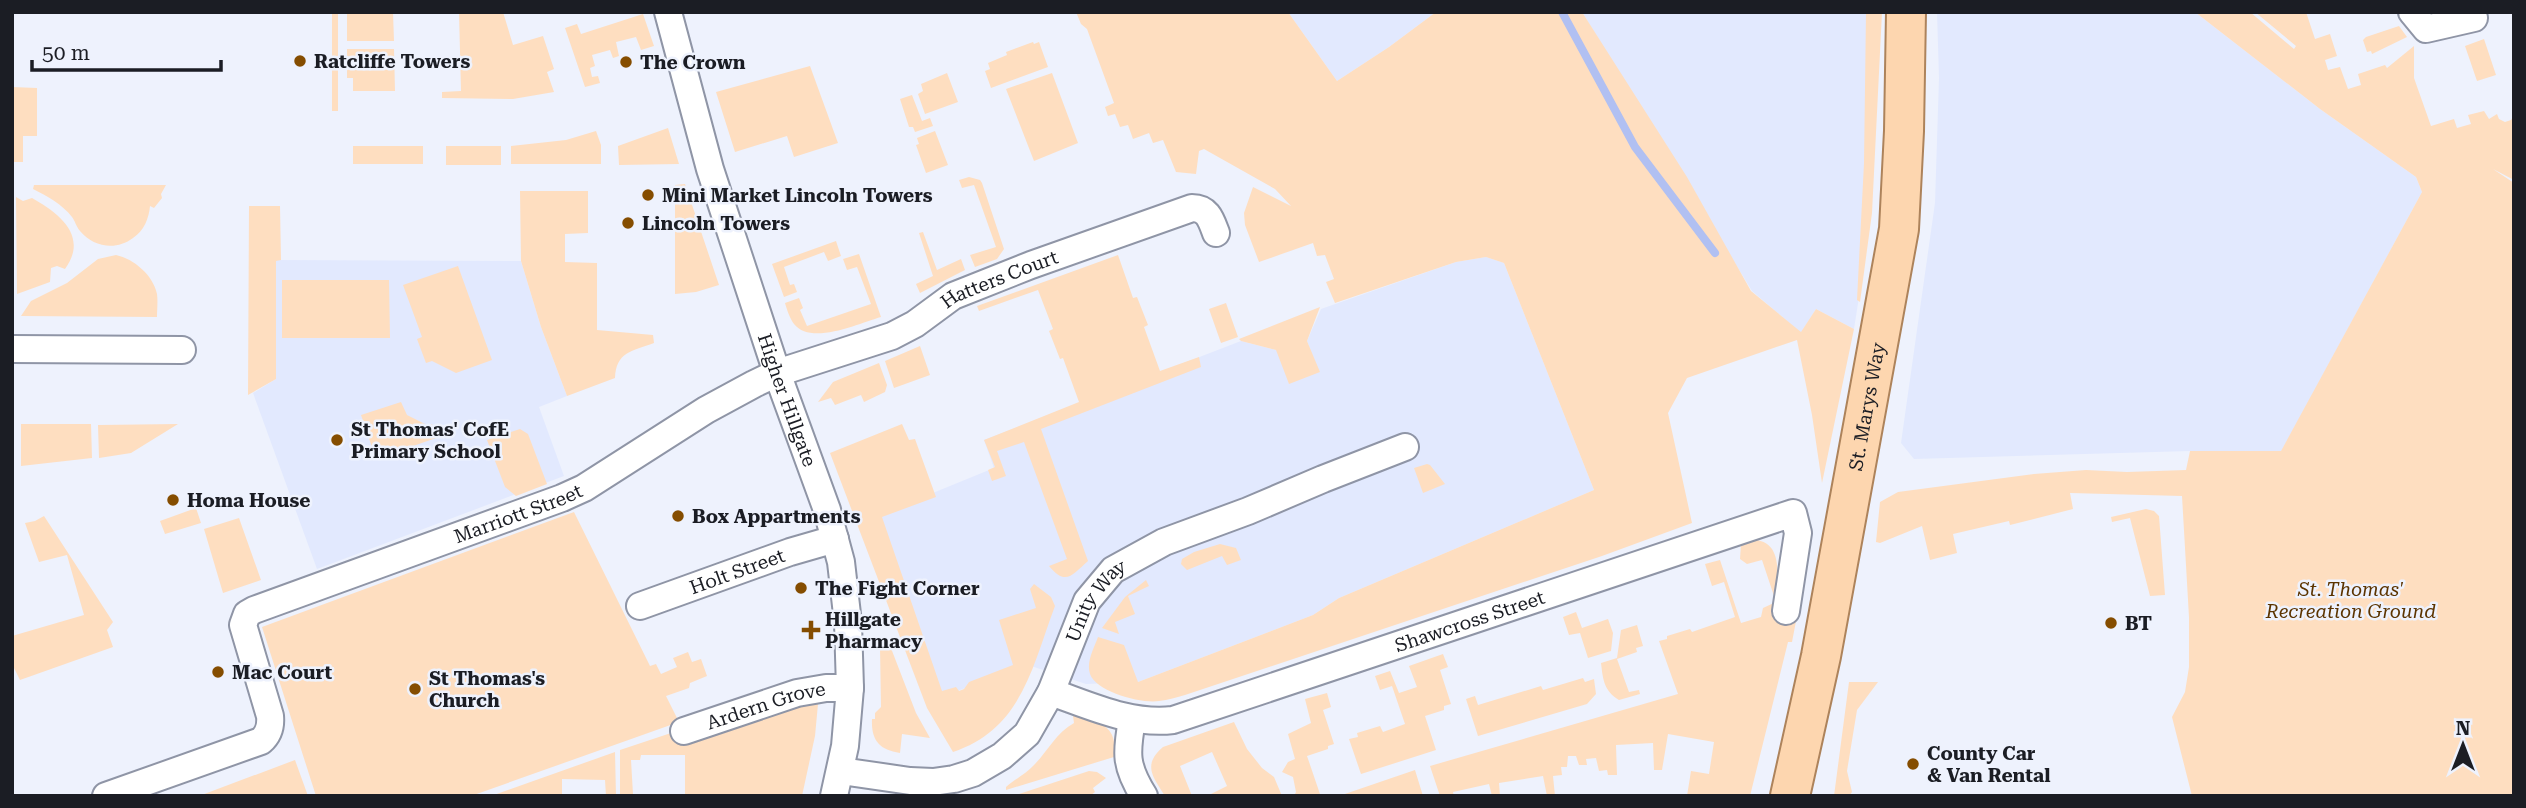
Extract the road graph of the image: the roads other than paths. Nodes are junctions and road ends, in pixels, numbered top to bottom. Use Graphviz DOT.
graph roads {
  1 [pos="668,12"];
  2 [pos="1906,12"];
  3 [pos="2412,12"];
  4 [pos="2474,18"];
  5 [pos="1216,233"];
  6 [pos="12,349"];
  7 [pos="182,350"];
  8 [pos="778,373"];
  9 [pos="1405,447"];
  10 [pos="835,539"];
  11 [pos="640,606"];
  12 [pos="1786,611"];
  13 [pos="850,688"];
  14 [pos="1051,692"];
  15 [pos="1132,720"];
  16 [pos="684,730"];
  17 [pos="837,783"];
  18 [pos="959,788"];
  19 [pos="108,795"];
  20 [pos="1144,796"];
  21 [pos="1790,796"];
  1 -- 8 [label="street, Higher Hillgate"];
  2 -- 21 [label="main road, St. Marys Way"];
  3 -- 4 [label="street"];
  5 -- 8 [label="street, Hatters Court"];
  6 -- 7 [label="street"];
  8 -- 10 [label="street, Higher Hillgate"];
  8 -- 19 [label="street, Marriott Street"];
  9 -- 14 [label="street, Unity Way"];
  10 -- 11 [label="street, Holt Street"];
  10 -- 13 [label="street, Higher Hillgate"];
  12 -- 15 [label="street, Shawcross Street"];
  13 -- 16 [label="street, Ardern Grove"];
  13 -- 17 [label="street, Higher Hillgate"];
  14 -- 15 [label="street, Shawcross Street"];
  14 -- 18 [label="street, Unity Way"];
  15 -- 20 [label="street"];
  17 -- 18 [label="street, Unity Way"];
}
